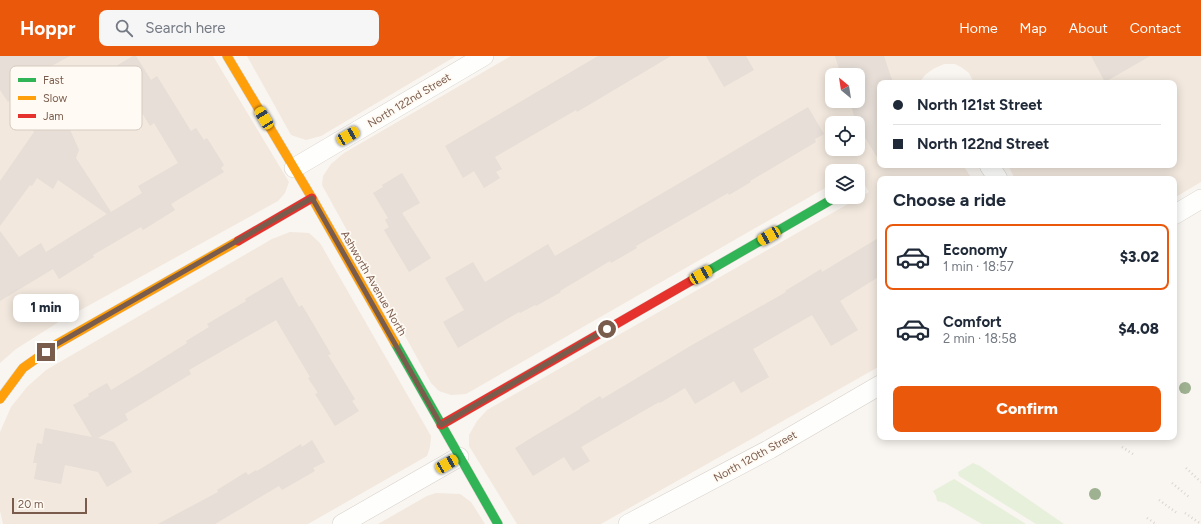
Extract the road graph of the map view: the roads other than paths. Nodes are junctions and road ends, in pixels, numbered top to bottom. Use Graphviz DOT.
graph roads {
  1 [pos="227,56"];
  2 [pos="484,56"];
  3 [pos="294,168"];
  4 [pos="312,198"];
  5 [pos="1201,199"];
  6 [pos="825,203"];
  7 [pos="1177,213"];
  8 [pos="877,387"];
  9 [pos="0,399"];
  10 [pos="441,425"];
  11 [pos="459,457"];
  12 [pos="342,524"];
  13 [pos="498,524"];
  14 [pos="628,524"];
  1 -- 3 [label="street, Ashworth Avenue North"];
  2 -- 3 [label="street, North 122nd Street"];
  3 -- 4 [label="street, Ashworth Avenue North"];
  4 -- 9 [label="street"];
  4 -- 10 [label="street, Ashworth Avenue North"];
  5 -- 7 [label="street"];
  6 -- 10 [label="street"];
  8 -- 14 [label="street, North 120th Street"];
  10 -- 11 [label="street, Ashworth Avenue North"];
  11 -- 12 [label="street"];
  11 -- 13 [label="street, Ashworth Avenue North"];
}
